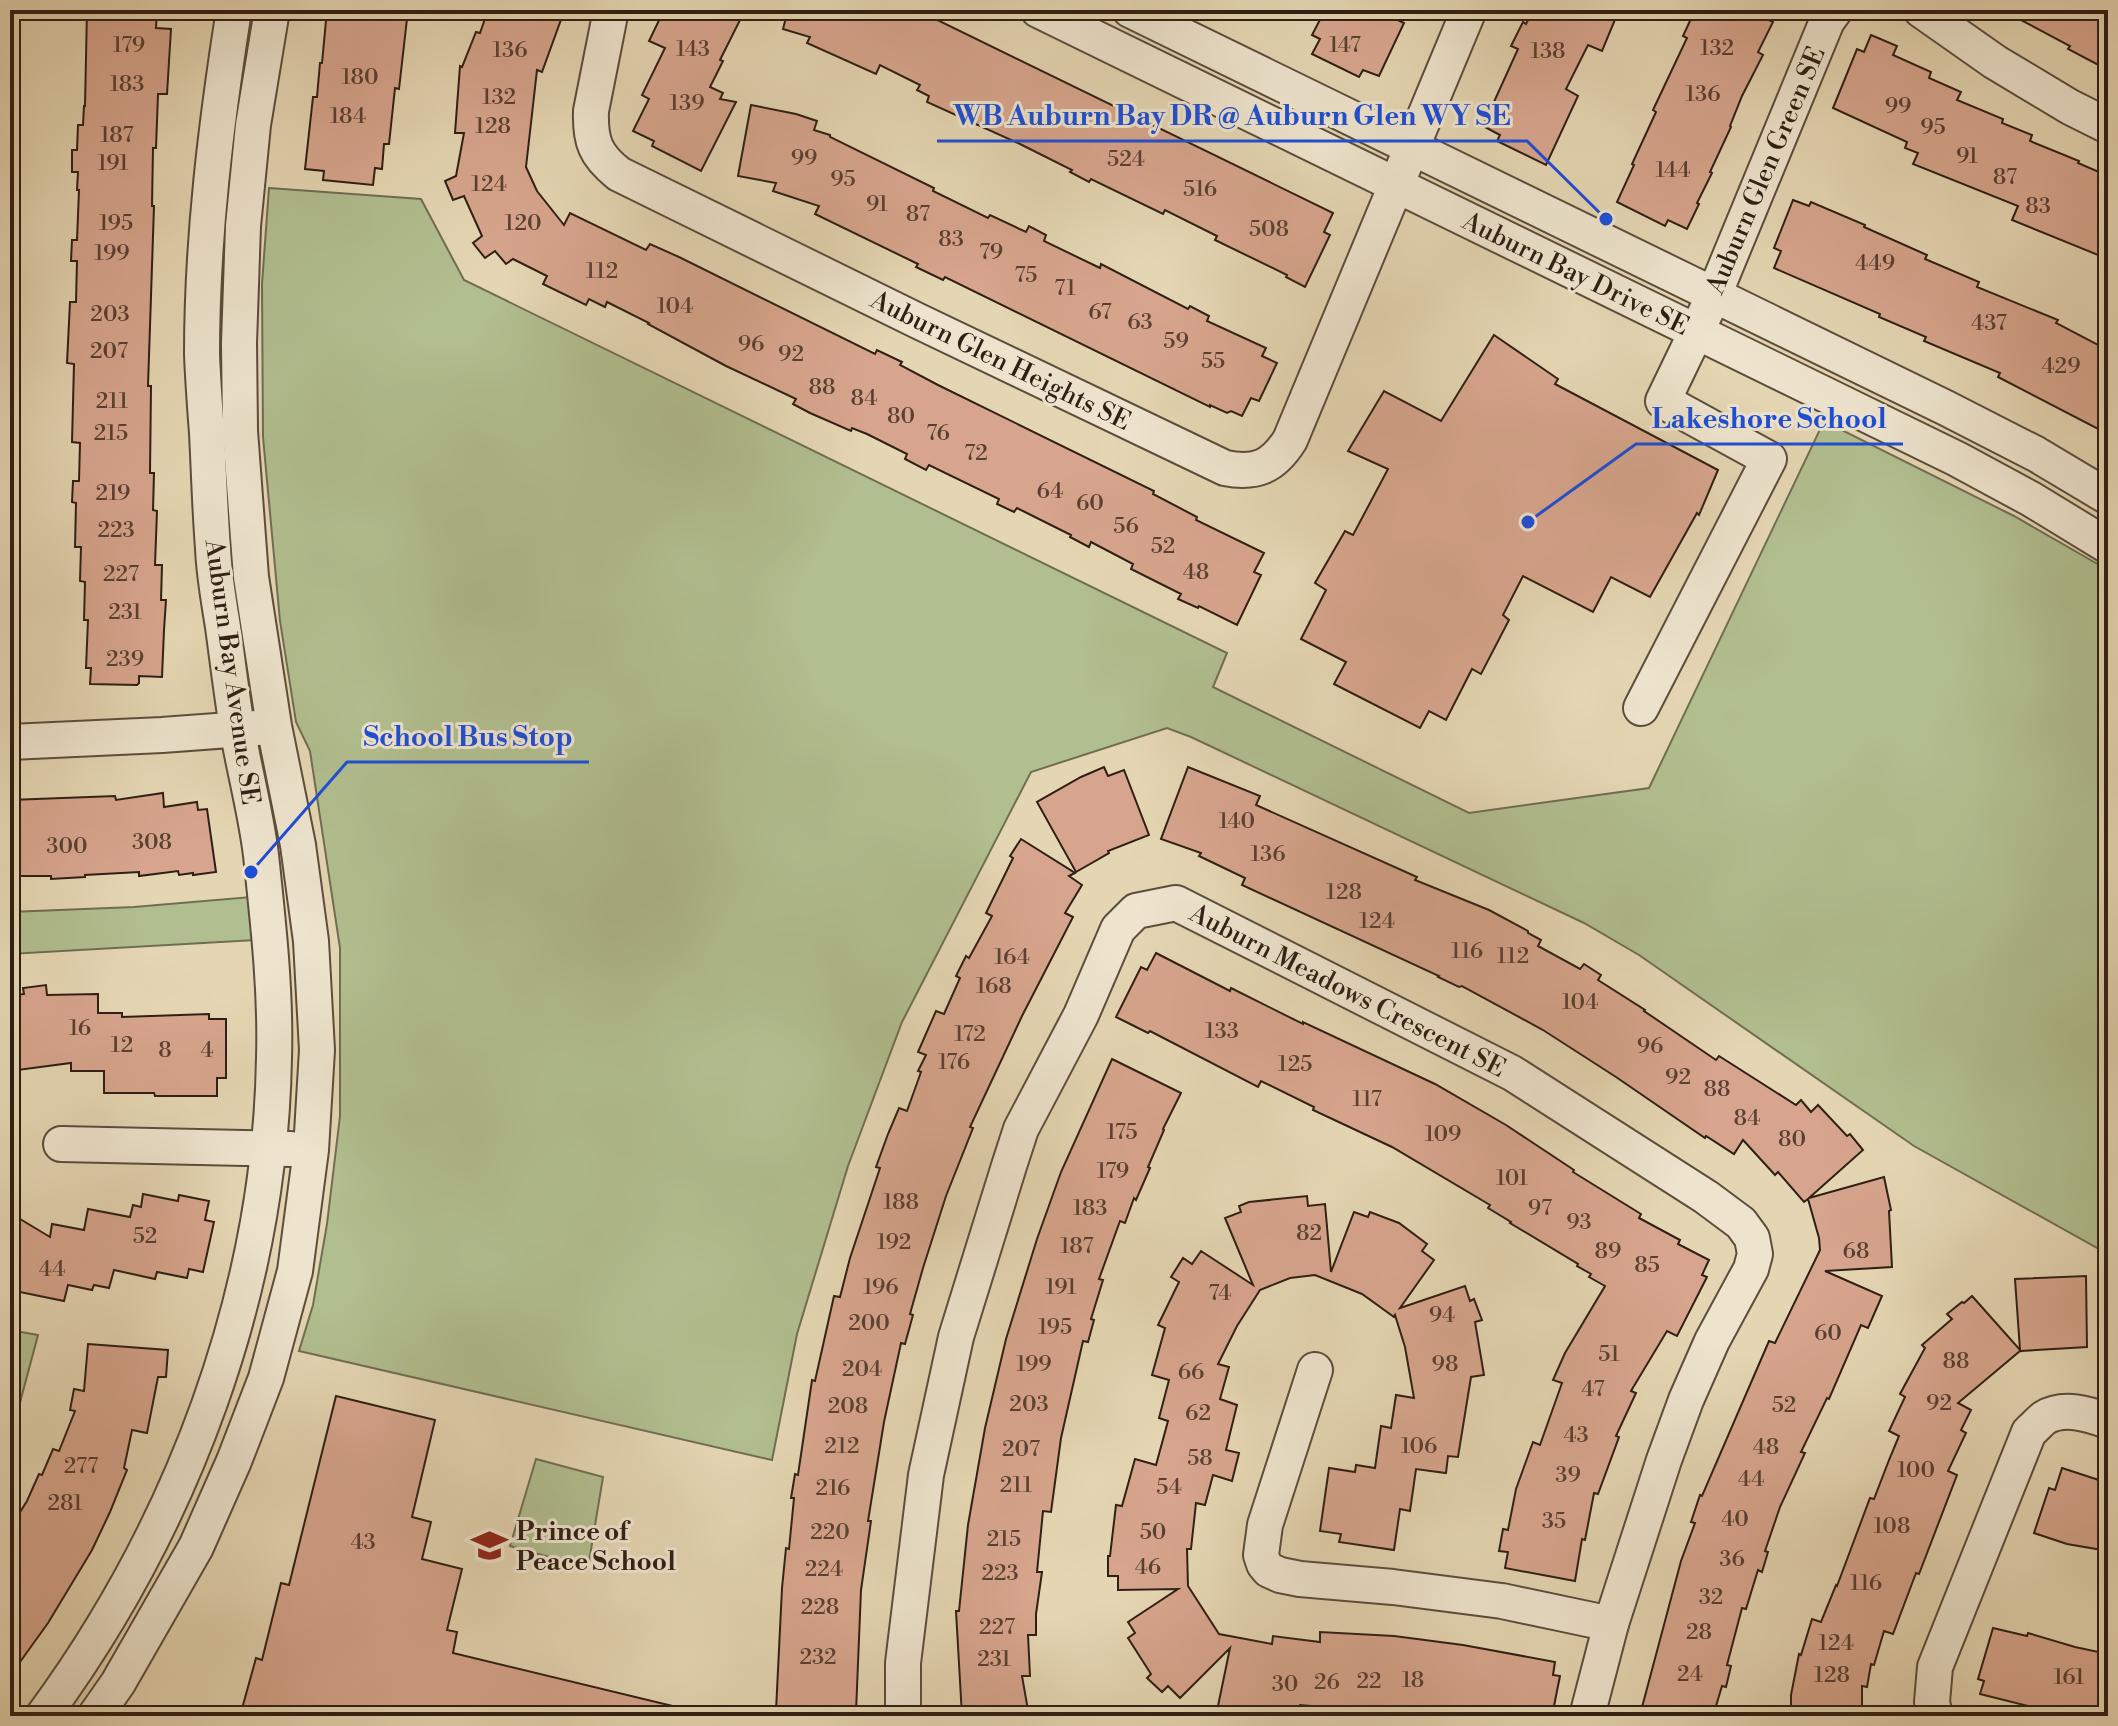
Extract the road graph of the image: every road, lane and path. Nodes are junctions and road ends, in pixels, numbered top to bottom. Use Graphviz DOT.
graph roads {
  1 [pos="234,10"];
  2 [pos="272,10"];
  3 [pos="611,10"];
  4 [pos="1038,10"];
  5 [pos="1130,10"];
  6 [pos="1469,10"];
  7 [pos="1835,10"];
  8 [pos="1921,10"];
  9 [pos="1099,24"];
  10 [pos="2108,126"];
  11 [pos="1412,148"];
  12 [pos="1396,185"];
  13 [pos="1714,295"];
  14 [pos="1696,331"];
  15 [pos="2108,497"];
  16 [pos="2108,546"];
  17 [pos="1641,708"];
  18 [pos="274,726"];
  19 [pos="237,730"];
  20 [pos="10,742"];
  21 [pos="61,1144"];
  22 [pos="268,1149"];
  23 [pos="311,1150"];
  24 [pos="1315,1370"];
  25 [pos="2108,1421"];
  26 [pos="1611,1624"];
  27 [pos="43,1716"];
  28 [pos="95,1716"];
  29 [pos="903,1716"];
  30 [pos="1587,1716"];
  31 [pos="1935,1716"];
  1 -- 19 [label="street, Auburn Bay Avenue SE"];
  2 -- 18 [label="street, Auburn Bay Avenue SE"];
  3 -- 12 [label="street, Auburn Glen Heights SE"];
  4 -- 9 [label="street, Auburn Bay Drive SE"];
  5 -- 11 [label="street, Auburn Bay Drive SE"];
  6 -- 11 [label="street, Auburn Glen Heights SE"];
  7 -- 13 [label="street, Auburn Glen Green SE"];
  8 -- 10 [label="street"];
  9 -- 12 [label="street, Auburn Bay Drive SE"];
  11 -- 12 [label="street, Auburn Glen Heights SE"];
  11 -- 13 [label="street, Auburn Bay Drive SE"];
  12 -- 14 [label="street, Auburn Bay Drive SE"];
  13 -- 14 [label="street, Auburn Glen Green SE"];
  13 -- 15 [label="street, Auburn Bay Drive SE"];
  14 -- 16 [label="street, Auburn Bay Drive SE"];
  14 -- 17 [label="street, Auburn Glen Green SE"];
  18 -- 19 [label="street"];
  18 -- 23 [label="street, Auburn Bay Avenue SE"];
  19 -- 20 [label="street"];
  19 -- 22 [label="street, Auburn Bay Avenue SE"];
  21 -- 22 [label="street"];
  22 -- 23 [label="street"];
  22 -- 27 [label="street, Auburn Bay Avenue SE"];
  23 -- 28 [label="street, Auburn Bay Avenue SE"];
  24 -- 26 [label="street"];
  25 -- 31 [label="street"];
  26 -- 29 [label="street, Auburn Meadows Crescent SE"];
  26 -- 30 [label="street, Auburn Meadows Crescent SE"];
}
